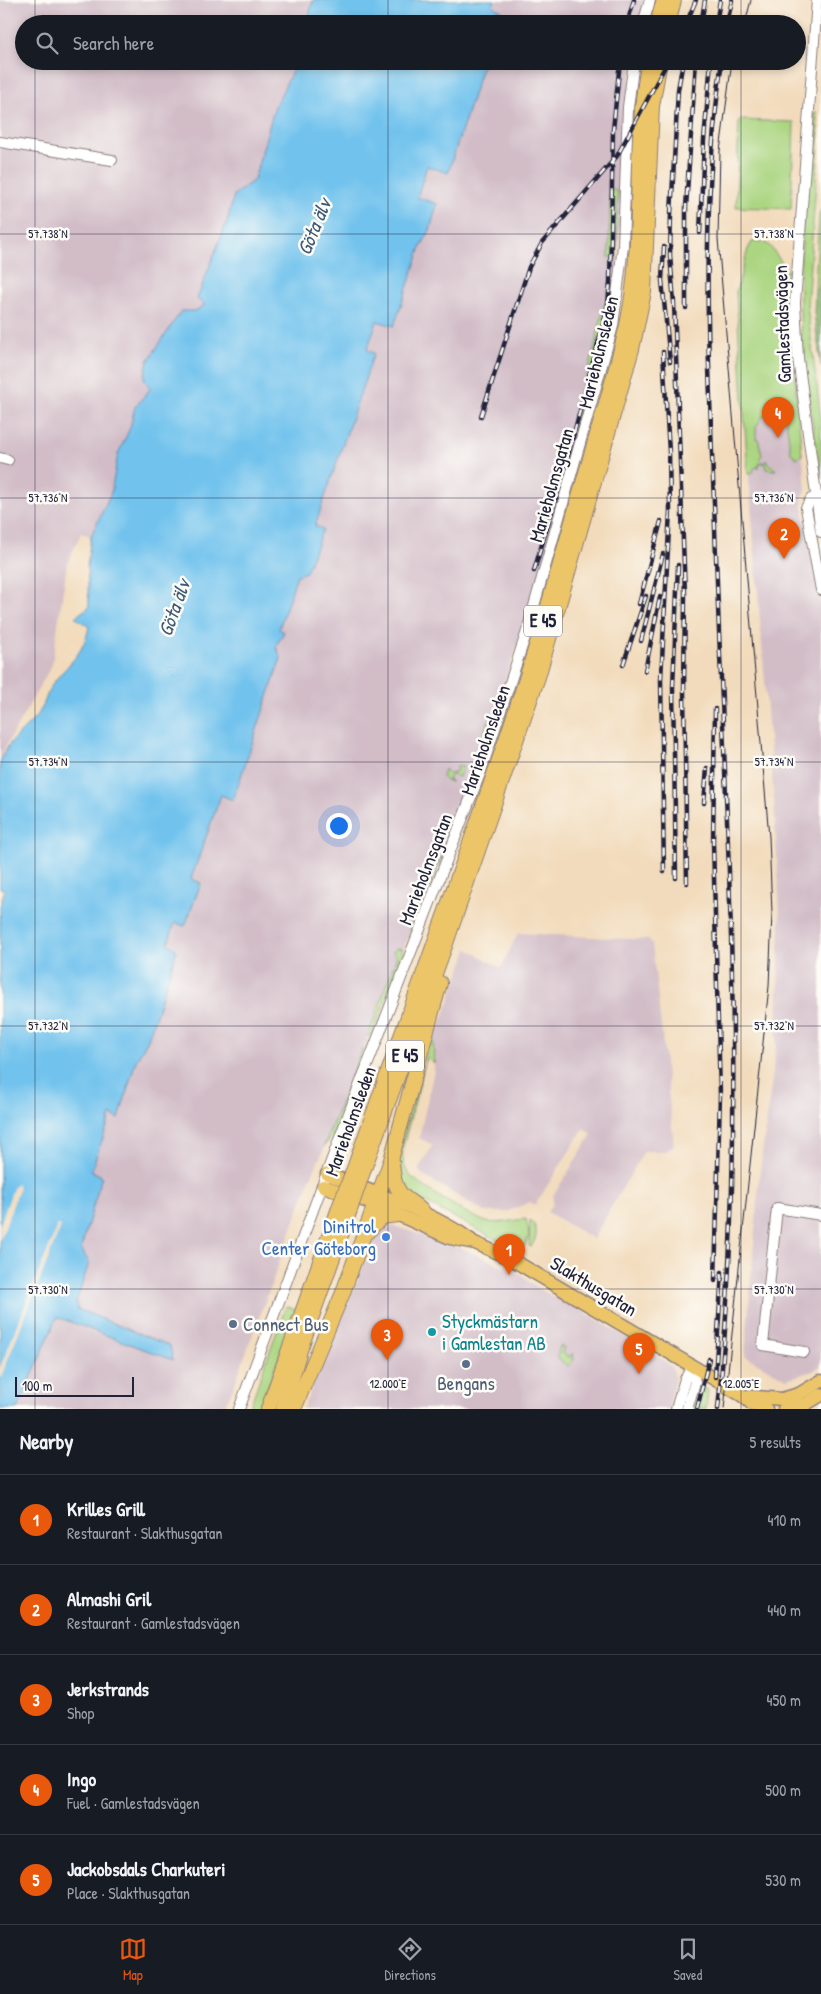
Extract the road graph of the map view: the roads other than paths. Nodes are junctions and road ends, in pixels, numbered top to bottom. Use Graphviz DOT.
graph roads {
  1 [pos="650,0"];
  2 [pos="664,0"];
  3 [pos="674,0"];
  4 [pos="816,0"];
  5 [pos="646,15"];
  6 [pos="660,15"];
  7 [pos="670,15"];
  8 [pos="633,70"];
  9 [pos="647,70"];
  10 [pos="658,70"];
  11 [pos="0,142"];
  12 [pos="112,160"];
  13 [pos="819,497"];
  14 [pos="821,532"];
  15 [pos="821,590"];
  16 [pos="445,946"];
  17 [pos="391,1160"];
  18 [pos="360,1165"];
  19 [pos="325,1180"];
  20 [pos="376,1199"];
  21 [pos="345,1206"];
  22 [pos="397,1215"];
  23 [pos="821,1215"];
  24 [pos="427,1216"];
  25 [pos="364,1234"];
  26 [pos="475,1243"];
  27 [pos="804,1352"];
  28 [pos="692,1368"];
  29 [pos="821,1381"];
  30 [pos="821,1395"];
  31 [pos="748,1403"];
  32 [pos="783,1404"];
  33 [pos="802,1407"];
  34 [pos="239,1409"];
  35 [pos="268,1409"];
  36 [pos="283,1409"];
  37 [pos="294,1409"];
  38 [pos="676,1409"];
  39 [pos="686,1409"];
  40 [pos="766,1409"];
  1 -- 5 [label="street"];
  2 -- 6 [label="highway"];
  3 -- 7 [label="highway"];
  4 -- 13 [label="street, Gamlestadsvägen"];
  8 -- 19 [label="street, Marieholmsgatan"];
  9 -- 18 [label="highway, Marieholmsleden / E 45"];
  10 -- 16 [label="highway, Marieholmsleden / E 45"];
  11 -- 12 [label="street"];
  13 -- 14 [label="street, Gamlestadsvägen"];
  13 -- 15 [label="street"];
  16 -- 17 [label="highway"];
  16 -- 18 [label="highway, Marieholmsleden / E 45"];
  17 -- 20 [label="highway"];
  17 -- 24 [label="highway"];
  18 -- 21 [label="highway, Marieholmsleden / E 45, bridge"];
  19 -- 20 [label="main road, Slakthusgatan"];
  19 -- 34 [label="street, Marieholmsgatan"];
  20 -- 22 [label="main road, Slakthusgatan"];
  20 -- 24 [label="main road, Slakthusgatan"];
  20 -- 25 [label="highway"];
  21 -- 35 [label="highway, Marieholmsleden / E 45"];
  21 -- 36 [label="highway, Marieholmsleden / E 45"];
  22 -- 25 [label="highway"];
  22 -- 26 [label="main road, Slakthusgatan"];
  23 -- 27 [label="street"];
  24 -- 26 [label="main road, Slakthusgatan"];
  25 -- 37 [label="highway"];
  26 -- 28 [label="main road, Slakthusgatan"];
  28 -- 31 [label="main road, Slakthusgatan"];
  28 -- 38 [label="street"];
  28 -- 39 [label="street"];
  29 -- 32 [label="main road, Slakthusgatan"];
  30 -- 33 [label="main road"];
  31 -- 32 [label="main road, Slakthusgatan"];
  31 -- 40 [label="main road, Slakthusgatan"];
  32 -- 33 [label="main road"];
}
